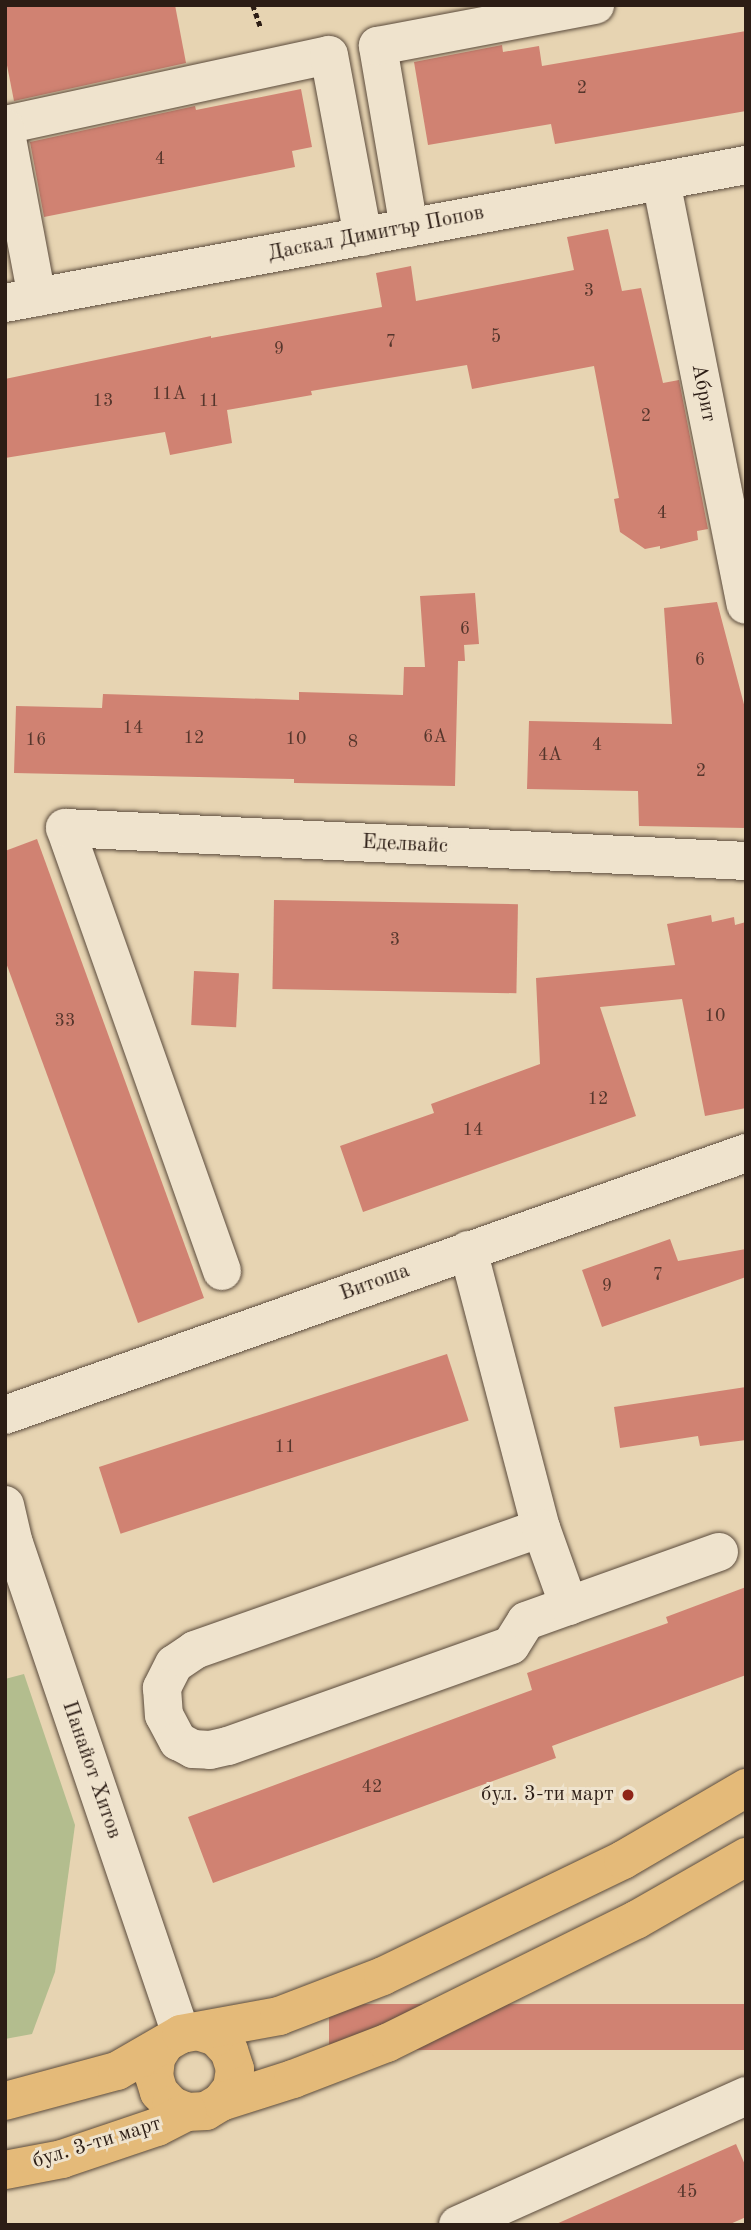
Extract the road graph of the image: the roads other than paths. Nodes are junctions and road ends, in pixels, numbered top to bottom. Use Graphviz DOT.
graph roads {
  1 [pos="595,5"];
  2 [pos="5,126"];
  3 [pos="746,165"];
  4 [pos="661,181"];
  5 [pos="408,228"];
  6 [pos="363,237"];
  7 [pos="21,300"];
  8 [pos="746,605"];
  9 [pos="746,862"];
  10 [pos="746,1153"];
  11 [pos="468,1250"];
  12 [pos="222,1271"];
  13 [pos="5,1415"];
  14 [pos="5,1505"];
  15 [pos="541,1528"];
  16 [pos="10,1545"];
  17 [pos="719,1552"];
  18 [pos="569,1606"];
  19 [pos="746,1788"];
  20 [pos="746,1857"];
  21 [pos="181,2037"];
  22 [pos="746,2096"];
  23 [pos="5,2101"];
  24 [pos="204,2107"];
  25 [pos="5,2170"];
  26 [pos="458,2225"];
  1 -- 5 [label="street"];
  2 -- 6 [label="street"];
  2 -- 7 [label="street"];
  3 -- 4 [label="street, Даскал Димитър Попов"];
  4 -- 5 [label="street, Даскал Димитър Попов"];
  4 -- 8 [label="street, Абрит"];
  5 -- 6 [label="street, Даскал Димитър Попов"];
  6 -- 7 [label="street, Даскал Димитър Попов"];
  9 -- 12 [label="street, Еделвайс"];
  10 -- 11 [label="street, Витоша"];
  11 -- 13 [label="street, Витоша"];
  11 -- 15 [label="street"];
  14 -- 16 [label="street, Панайот Хитов"];
  15 -- 18 [label="street"];
  15 -- 18 [label="street"];
  16 -- 21 [label="street, Панайот Хитов"];
  17 -- 18 [label="street"];
  19 -- 21 [label="main road"];
  20 -- 24 [label="main road, бул. 3-ти март"];
  21 -- 23 [label="main road"];
  21 -- 24 [label="main road"];
  21 -- 24 [label="main road"];
  22 -- 26 [label="street"];
  24 -- 25 [label="main road, бул. 3-ти март"];
}
